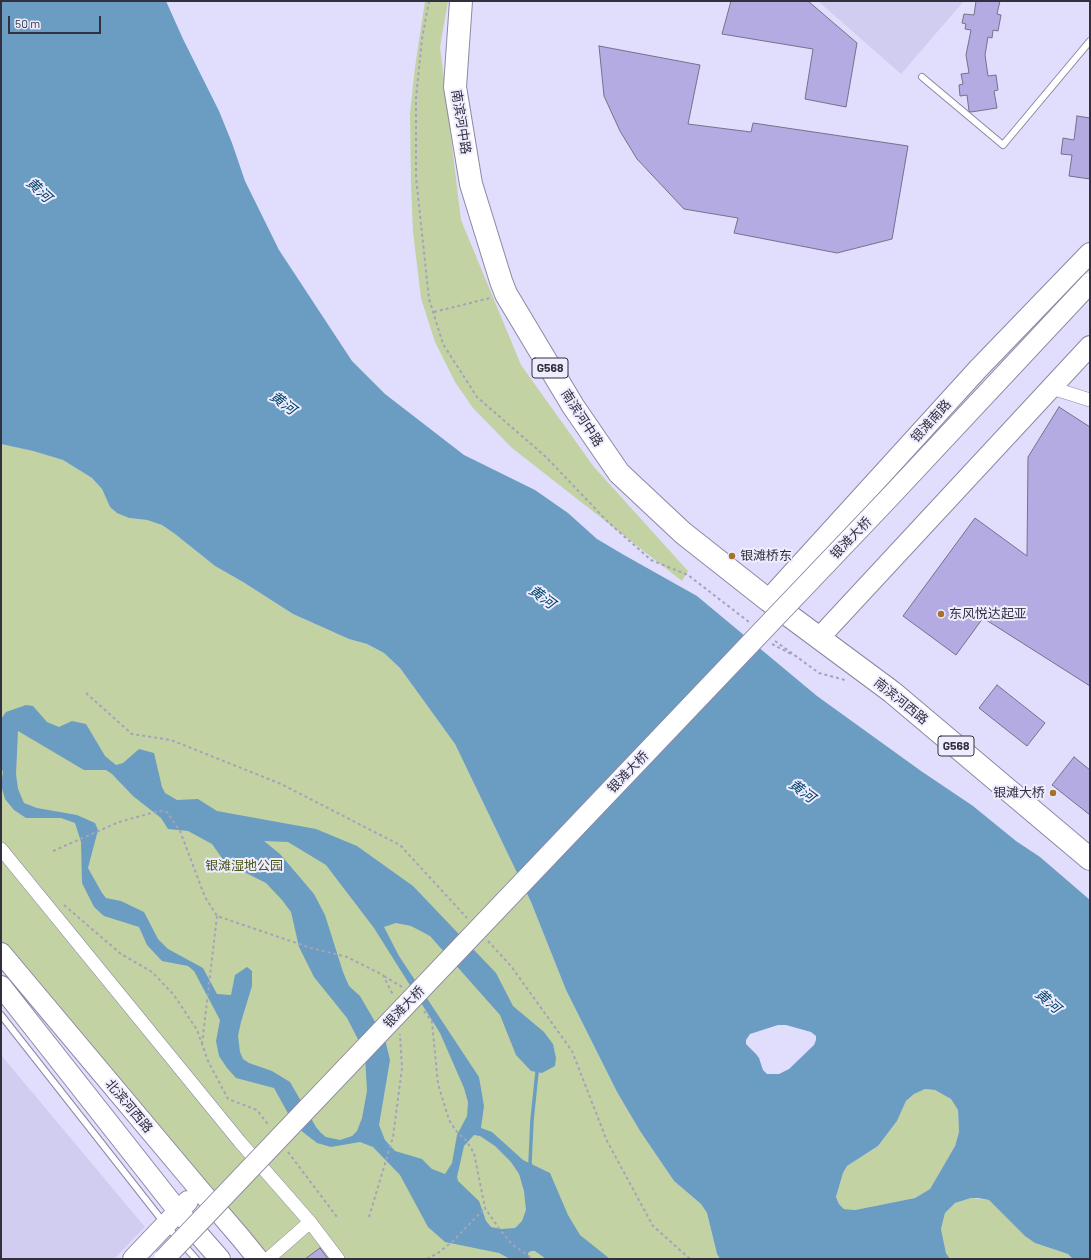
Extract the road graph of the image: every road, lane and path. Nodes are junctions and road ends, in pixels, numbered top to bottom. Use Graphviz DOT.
graph roads {
  1 [pos="461,1"];
  2 [pos="473,1"];
  3 [pos="1090,41"];
  4 [pos="922,77"];
  5 [pos="1090,252"];
  6 [pos="1090,284"];
  7 [pos="506,294"];
  8 [pos="1090,301"];
  9 [pos="433,312"];
  10 [pos="1090,346"];
  11 [pos="1052,388"];
  12 [pos="1090,400"];
  13 [pos="771,596"];
  14 [pos="823,634"];
  15 [pos="768,642"];
  16 [pos="798,657"];
  17 [pos="86,693"];
  18 [pos="1090,846"];
  19 [pos="1,849"];
  20 [pos="53,851"];
  21 [pos="1090,859"];
  22 [pos="62,903"];
  23 [pos="217,916"];
  24 [pos="468,920"];
  25 [pos="484,937"];
  26 [pos="1,953"];
  27 [pos="383,975"];
  28 [pos="1,986"];
  29 [pos="403,987"];
  30 [pos="395,1000"];
  31 [pos="423,1010"];
  32 [pos="1,1015"];
  33 [pos="400,1029"];
  34 [pos="202,1045"];
  35 [pos="271,1129"];
  36 [pos="285,1149"];
  37 [pos="198,1189"];
  38 [pos="485,1208"];
  39 [pos="337,1217"];
  40 [pos="369,1217"];
  41 [pos="172,1218"];
  42 [pos="310,1222"];
  43 [pos="241,1238"];
  44 [pos="133,1259"];
  45 [pos="164,1259"];
  46 [pos="180,1259"];
  47 [pos="196,1259"];
  48 [pos="220,1259"];
  49 [pos="258,1259"];
  50 [pos="268,1259"];
  51 [pos="338,1259"];
  52 [pos="427,1259"];
  53 [pos="533,1259"];
  54 [pos="690,1259"];
  1 -- 7 [label="highway, 南滨河中路 / G568"];
  2 -- 13 [label="highway, 南滨河中路 / G568"];
  3 -- 4 [label="lane"];
  5 -- 13 [label="main road, 银滩南路"];
  6 -- 45 [label="main road, 银滩大桥, bridge"];
  7 -- 9 [label="path"];
  7 -- 13 [label="highway, 南滨河中路 / G568"];
  8 -- 15 [label="main road, 银滩大桥"];
  10 -- 11 [label="main road"];
  11 -- 12 [label="street"];
  11 -- 14 [label="main road"];
  13 -- 14 [label="highway, 南滨河中路 / G568"];
  14 -- 18 [label="highway, 南滨河西路 / G568"];
  14 -- 21 [label="highway, 南滨河西路 / G568"];
  15 -- 16 [label="path"];
  15 -- 46 [label="main road, 银滩大桥"];
  17 -- 24 [label="path"];
  19 -- 42 [label="street"];
  20 -- 23 [label="path, bridge"];
  22 -- 34 [label="path"];
  23 -- 27 [label="path, bridge"];
  23 -- 34 [label="path"];
  25 -- 54 [label="path"];
  26 -- 37 [label="main road, 北滨河西路"];
  27 -- 29 [label="path, bridge"];
  27 -- 30 [label="path, bridge"];
  28 -- 41 [label="main road, 北滨河西路"];
  31 -- 38 [label="path, bridge"];
  32 -- 41 [label="lane"];
  33 -- 40 [label="path, bridge"];
  34 -- 35 [label="path"];
  36 -- 39 [label="path"];
  37 -- 41 [label="main road"];
  37 -- 43 [label="main road, 北滨河西路"];
  38 -- 52 [label="path"];
  38 -- 53 [label="path, bridge"];
  41 -- 44 [label="main road"];
  41 -- 47 [label="lane"];
  41 -- 48 [label="main road, 北滨河西路"];
  42 -- 50 [label="street"];
  42 -- 51 [label="street"];
  43 -- 48 [label="main road"];
  43 -- 49 [label="main road, 北滨河西路"];
}
